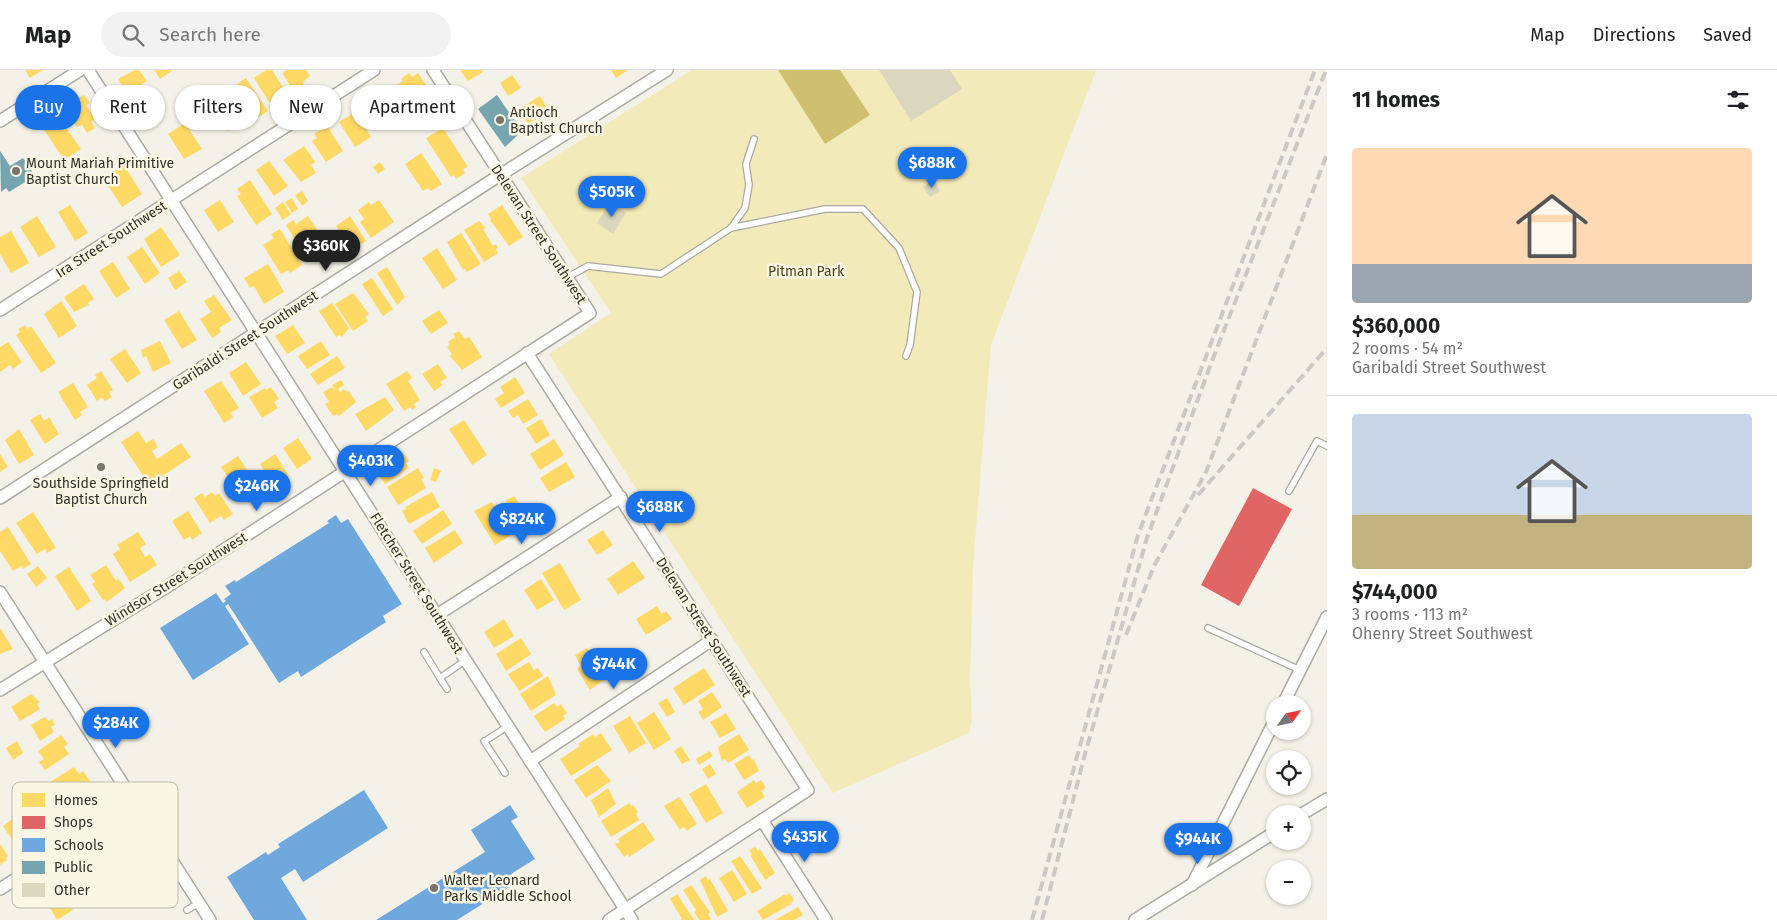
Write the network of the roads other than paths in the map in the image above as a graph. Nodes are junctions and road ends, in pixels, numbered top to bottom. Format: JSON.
{"nodes":[{"id":1,"x":80,"y":70,"type":"edge"},
{"id":2,"x":88,"y":70,"type":"edge"},
{"id":3,"x":374,"y":70,"type":"edge"},
{"id":4,"x":433,"y":70,"type":"edge"},
{"id":5,"x":667,"y":70,"type":"edge"},
{"id":6,"x":0,"y":121,"type":"edge"},
{"id":7,"x":754,"y":139,"type":"dead end"},
{"id":8,"x":500,"y":175,"type":"junction"},
{"id":9,"x":172,"y":200,"type":"junction"},
{"id":10,"x":731,"y":228,"type":"junction"},
{"id":11,"x":568,"y":277,"type":"junction"},
{"id":12,"x":0,"y":310,"type":"edge"},
{"id":13,"x":257,"y":332,"type":"junction"},
{"id":14,"x":527,"y":353,"type":"junction"},
{"id":15,"x":906,"y":356,"type":"dead end"},
{"id":16,"x":1327,"y":446,"type":"edge"},
{"id":17,"x":345,"y":471,"type":"junction"},
{"id":18,"x":1289,"y":491,"type":"dead end"},
{"id":19,"x":621,"y":497,"type":"junction"},
{"id":20,"x":0,"y":498,"type":"edge"},
{"id":21,"x":0,"y":592,"type":"edge"},
{"id":22,"x":437,"y":615,"type":"junction"},
{"id":23,"x":1327,"y":616,"type":"edge"},
{"id":24,"x":1208,"y":628,"type":"dead end"},
{"id":25,"x":712,"y":640,"type":"junction"},
{"id":26,"x":424,"y":652,"type":"dead end"},
{"id":27,"x":466,"y":660,"type":"junction"},
{"id":28,"x":44,"y":662,"type":"junction"},
{"id":29,"x":1300,"y":670,"type":"junction"},
{"id":30,"x":440,"y":678,"type":"junction"},
{"id":31,"x":447,"y":689,"type":"dead end"},
{"id":32,"x":0,"y":690,"type":"edge"},
{"id":33,"x":1288,"y":695,"type":"edge"},
{"id":34,"x":508,"y":726,"type":"junction"},
{"id":35,"x":1266,"y":738,"type":"edge"},
{"id":36,"x":530,"y":761,"type":"junction"},
{"id":37,"x":505,"y":773,"type":"dead end"},
{"id":38,"x":121,"y":782,"type":"edge"},
{"id":39,"x":1327,"y":799,"type":"edge"},
{"id":40,"x":1311,"y":809,"type":"edge"},
{"id":41,"x":762,"y":820,"type":"junction"},
{"id":42,"x":1266,"y":838,"type":"edge"},
{"id":43,"x":178,"y":871,"type":"edge"},
{"id":44,"x":12,"y":882,"type":"edge"},
{"id":45,"x":1192,"y":885,"type":"junction"},
{"id":46,"x":0,"y":890,"type":"edge"},
{"id":47,"x":199,"y":903,"type":"junction"},
{"id":48,"x":624,"y":909,"type":"junction"},
{"id":49,"x":187,"y":910,"type":"dead end"},
{"id":50,"x":210,"y":920,"type":"edge"},
{"id":51,"x":609,"y":920,"type":"edge"},
{"id":52,"x":632,"y":920,"type":"edge"},
{"id":53,"x":826,"y":920,"type":"edge"},
{"id":54,"x":1135,"y":920,"type":"edge"}],
"edges":[{"from":1,"to":6,"type":"street"},
{"from":2,"to":9,"type":"street","name":"Fletcher Street Southwest"},
{"from":3,"to":9,"type":"street","name":"Ira Street Southwest"},
{"from":4,"to":8,"type":"street","name":"Delevan Street Southwest"},
{"from":5,"to":8,"type":"street","name":"Garibaldi Street Southwest"},
{"from":7,"to":10,"type":"lane"},
{"from":8,"to":11,"type":"street","name":"Delevan Street Southwest"},
{"from":8,"to":13,"type":"street","name":"Garibaldi Street Southwest"},
{"from":9,"to":12,"type":"street","name":"Ira Street Southwest"},
{"from":9,"to":13,"type":"street","name":"Fletcher Street Southwest"},
{"from":10,"to":11,"type":"lane"},
{"from":10,"to":15,"type":"lane"},
{"from":11,"to":14,"type":"street","name":"Delevan Street Southwest"},
{"from":13,"to":17,"type":"street","name":"Fletcher Street Southwest"},
{"from":13,"to":20,"type":"street","name":"Garibaldi Street Southwest"},
{"from":14,"to":17,"type":"street","name":"Windsor Street Southwest"},
{"from":14,"to":19,"type":"street","name":"Delevan Street Southwest"},
{"from":16,"to":18,"type":"lane"},
{"from":17,"to":22,"type":"street","name":"Fletcher Street Southwest"},
{"from":17,"to":28,"type":"street","name":"Windsor Street Southwest"},
{"from":19,"to":22,"type":"street"},
{"from":19,"to":25,"type":"street","name":"Delevan Street Southwest"},
{"from":21,"to":28,"type":"street"},
{"from":22,"to":27,"type":"street","name":"Fletcher Street Southwest"},
{"from":23,"to":29,"type":"street"},
{"from":24,"to":29,"type":"lane"},
{"from":25,"to":36,"type":"street"},
{"from":25,"to":41,"type":"street","name":"Delevan Street Southwest"},
{"from":26,"to":30,"type":"lane"},
{"from":27,"to":30,"type":"lane"},
{"from":27,"to":34,"type":"street","name":"Fletcher Street Southwest"},
{"from":28,"to":32,"type":"street","name":"Windsor Street Southwest"},
{"from":28,"to":38,"type":"street"},
{"from":29,"to":33,"type":"street"},
{"from":30,"to":31,"type":"lane"},
{"from":34,"to":36,"type":"street","name":"Fletcher Street Southwest"},
{"from":34,"to":37,"type":"lane"},
{"from":35,"to":45,"type":"street"},
{"from":36,"to":48,"type":"street","name":"Fletcher Street Southwest"},
{"from":39,"to":40,"type":"street"},
{"from":41,"to":48,"type":"street"},
{"from":41,"to":53,"type":"street"},
{"from":42,"to":45,"type":"street"},
{"from":43,"to":47,"type":"street"},
{"from":44,"to":46,"type":"street"},
{"from":45,"to":54,"type":"street"},
{"from":47,"to":49,"type":"lane"},
{"from":47,"to":50,"type":"street"},
{"from":48,"to":51,"type":"street"},
{"from":48,"to":52,"type":"street","name":"Fletcher Street Southwest"}]}
